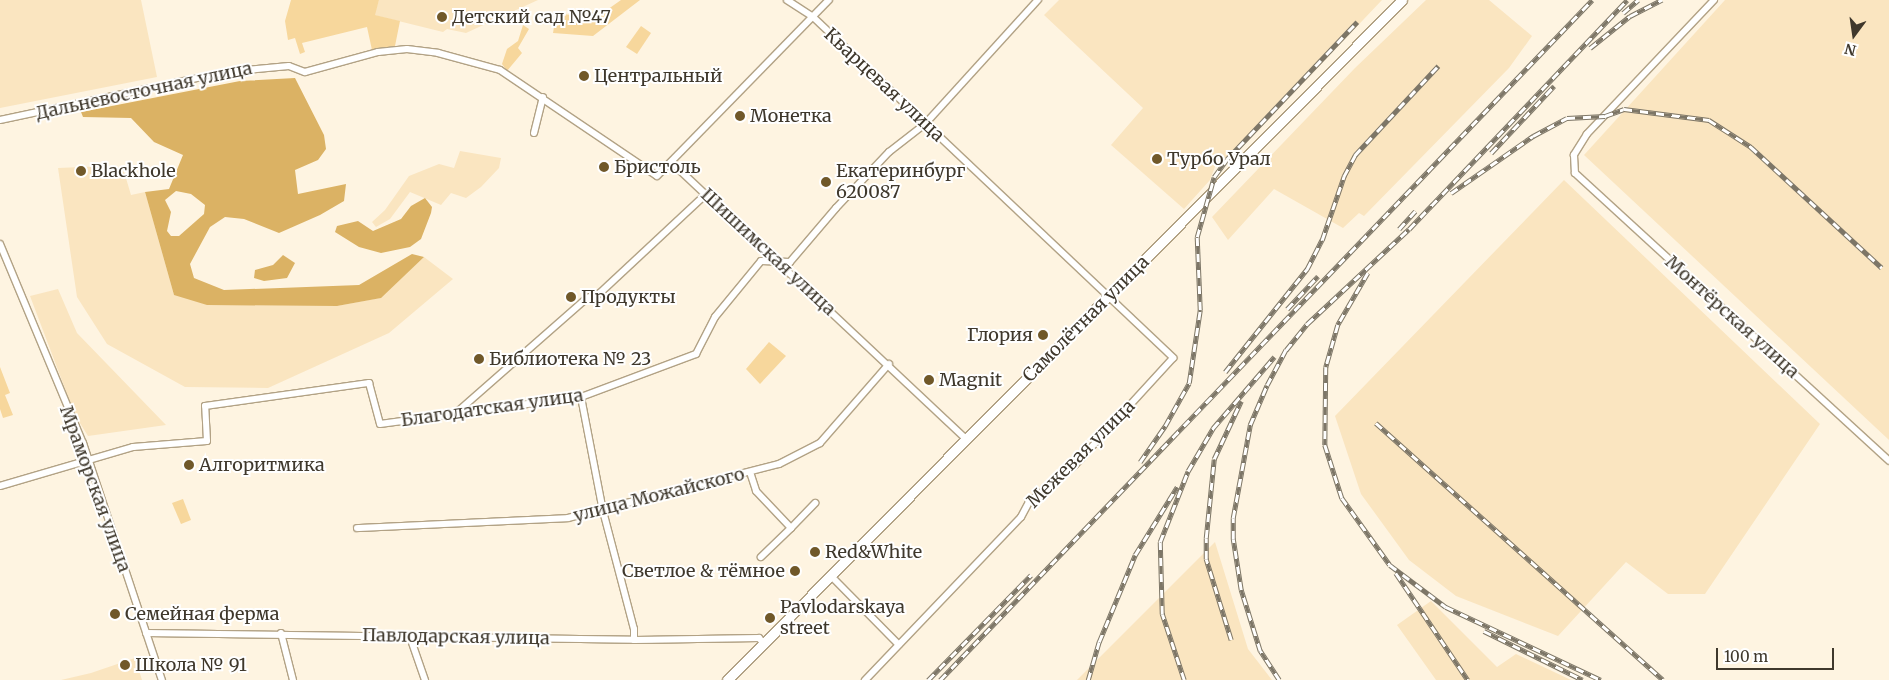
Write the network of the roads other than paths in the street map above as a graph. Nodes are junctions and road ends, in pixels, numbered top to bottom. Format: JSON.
{"nodes":[{"id":1,"x":787,"y":0,"type":"edge"},
{"id":2,"x":829,"y":0,"type":"edge"},
{"id":3,"x":1038,"y":0,"type":"edge"},
{"id":4,"x":1402,"y":0,"type":"edge"},
{"id":5,"x":1714,"y":0,"type":"edge"},
{"id":6,"x":813,"y":17,"type":"junction"},
{"id":7,"x":544,"y":97,"type":"junction"},
{"id":8,"x":0,"y":120,"type":"edge"},
{"id":9,"x":925,"y":124,"type":"junction"},
{"id":10,"x":534,"y":132,"type":"dead end"},
{"id":11,"x":671,"y":162,"type":"junction"},
{"id":12,"x":706,"y":194,"type":"junction"},
{"id":13,"x":0,"y":244,"type":"edge"},
{"id":14,"x":777,"y":261,"type":"junction"},
{"id":15,"x":1110,"y":296,"type":"junction"},
{"id":16,"x":888,"y":364,"type":"junction"},
{"id":17,"x":581,"y":397,"type":"junction"},
{"id":18,"x":456,"y":413,"type":"junction"},
{"id":19,"x":966,"y":438,"type":"junction"},
{"id":20,"x":88,"y":461,"type":"junction"},
{"id":21,"x":1889,"y":462,"type":"edge"},
{"id":22,"x":750,"y":472,"type":"junction"},
{"id":23,"x":0,"y":486,"type":"edge"},
{"id":24,"x":816,"y":502,"type":"dead end"},
{"id":25,"x":603,"y":512,"type":"junction"},
{"id":26,"x":357,"y":528,"type":"dead end"},
{"id":27,"x":792,"y":528,"type":"junction"},
{"id":28,"x":761,"y":557,"type":"dead end"},
{"id":29,"x":832,"y":577,"type":"junction"},
{"id":30,"x":146,"y":632,"type":"junction"},
{"id":31,"x":281,"y":633,"type":"junction"},
{"id":32,"x":410,"y":636,"type":"junction"},
{"id":33,"x":634,"y":640,"type":"junction"},
{"id":34,"x":764,"y":644,"type":"junction"},
{"id":35,"x":900,"y":645,"type":"junction"},
{"id":36,"x":162,"y":680,"type":"edge"},
{"id":37,"x":293,"y":680,"type":"edge"},
{"id":38,"x":425,"y":680,"type":"edge"},
{"id":39,"x":727,"y":680,"type":"edge"},
{"id":40,"x":865,"y":680,"type":"edge"}],
"edges":[{"from":1,"to":6,"type":"street","name":"Кварцевая улица"},
{"from":2,"to":6,"type":"street"},
{"from":3,"to":9,"type":"street","name":"Благодатская улица"},
{"from":4,"to":15,"type":"main road","name":"Самолётная улица"},
{"from":5,"to":21,"type":"street","name":"Монтёрская улица"},
{"from":6,"to":9,"type":"street","name":"Кварцевая улица"},
{"from":6,"to":11,"type":"street"},
{"from":7,"to":8,"type":"street","name":"Дальневосточная улица"},
{"from":7,"to":10,"type":"street"},
{"from":7,"to":11,"type":"street"},
{"from":9,"to":14,"type":"street","name":"Благодатская улица"},
{"from":9,"to":15,"type":"street","name":"Кварцевая улица"},
{"from":11,"to":12,"type":"street","name":"Шишимская улица"},
{"from":12,"to":14,"type":"street","name":"Шишимская улица"},
{"from":12,"to":18,"type":"street"},
{"from":13,"to":20,"type":"street","name":"Мраморская улица"},
{"from":14,"to":16,"type":"street","name":"Шишимская улица"},
{"from":14,"to":17,"type":"street","name":"Благодатская улица"},
{"from":15,"to":19,"type":"main road","name":"Самолётная улица"},
{"from":15,"to":35,"type":"street","name":"Межевая улица"},
{"from":16,"to":19,"type":"street","name":"Шишимская улица"},
{"from":16,"to":22,"type":"street","name":"улица Можайского"},
{"from":17,"to":18,"type":"street","name":"Благодатская улица"},
{"from":17,"to":25,"type":"street"},
{"from":18,"to":20,"type":"street","name":"Благодатская улица"},
{"from":19,"to":29,"type":"main road","name":"Самолётная улица"},
{"from":20,"to":23,"type":"street"},
{"from":20,"to":30,"type":"street","name":"Мраморская улица"},
{"from":22,"to":25,"type":"street","name":"улица Можайского"},
{"from":22,"to":27,"type":"street"},
{"from":24,"to":27,"type":"street"},
{"from":25,"to":26,"type":"street","name":"улица Можайского"},
{"from":25,"to":33,"type":"street"},
{"from":27,"to":28,"type":"street"},
{"from":29,"to":34,"type":"main road","name":"Самолётная улица"},
{"from":29,"to":35,"type":"street"},
{"from":30,"to":31,"type":"street","name":"Павлодарская улица"},
{"from":30,"to":36,"type":"street","name":"Мраморская улица"},
{"from":31,"to":32,"type":"street","name":"Павлодарская улица"},
{"from":31,"to":37,"type":"street"},
{"from":32,"to":33,"type":"street","name":"Павлодарская улица"},
{"from":32,"to":38,"type":"street"},
{"from":33,"to":34,"type":"street","name":"Павлодарская улица"},
{"from":34,"to":39,"type":"main road","name":"Самолётная улица"},
{"from":35,"to":40,"type":"street","name":"Межевая улица"}]}
